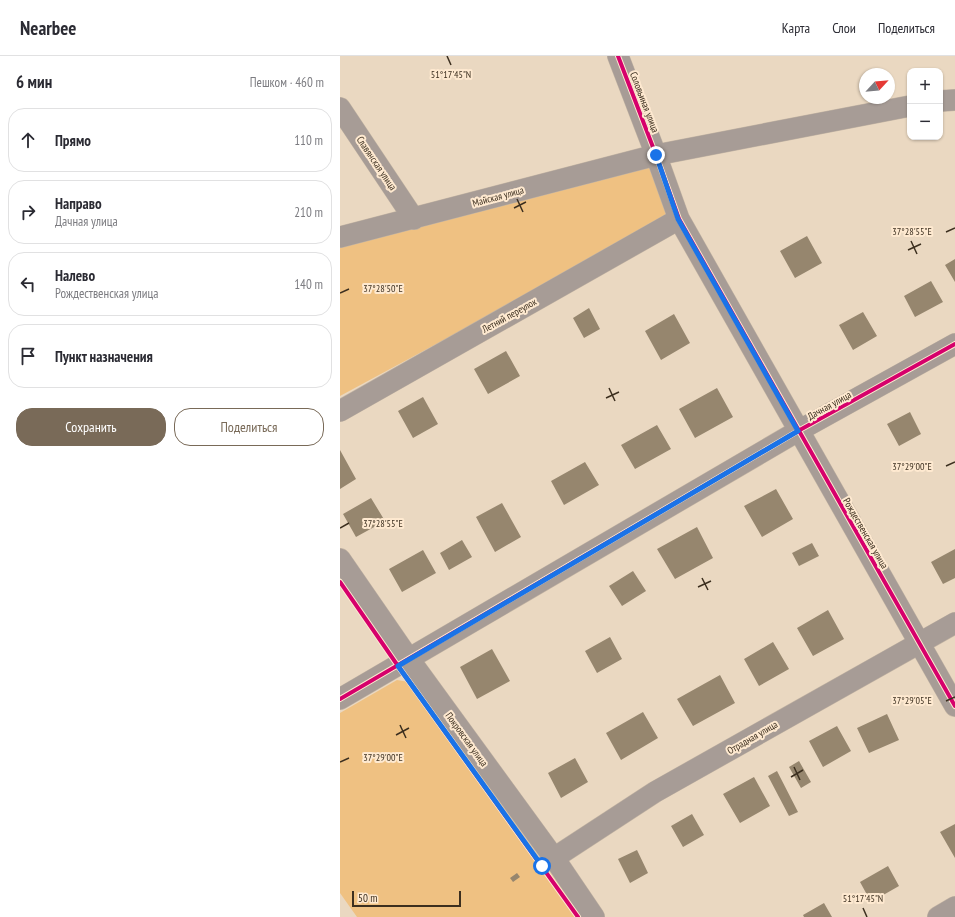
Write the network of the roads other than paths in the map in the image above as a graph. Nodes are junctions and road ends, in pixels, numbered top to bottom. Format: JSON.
{"nodes":[{"id":1,"x":618,"y":56,"type":"edge"},
{"id":2,"x":955,"y":100,"type":"edge"},
{"id":3,"x":943,"y":101,"type":"edge"},
{"id":4,"x":907,"y":107,"type":"edge"},
{"id":5,"x":340,"y":108,"type":"edge"},
{"id":6,"x":656,"y":155,"type":"junction"},
{"id":7,"x":414,"y":219,"type":"junction"},
{"id":8,"x":678,"y":219,"type":"junction"},
{"id":9,"x":340,"y":237,"type":"edge"},
{"id":10,"x":955,"y":344,"type":"edge"},
{"id":11,"x":340,"y":410,"type":"edge"},
{"id":12,"x":798,"y":431,"type":"junction"},
{"id":13,"x":340,"y":559,"type":"edge"},
{"id":14,"x":955,"y":623,"type":"edge"},
{"id":15,"x":919,"y":643,"type":"junction"},
{"id":16,"x":409,"y":659,"type":"junction"},
{"id":17,"x":340,"y":700,"type":"edge"},
{"id":18,"x":955,"y":706,"type":"edge"},
{"id":19,"x":554,"y":858,"type":"junction"},
{"id":20,"x":955,"y":907,"type":"edge"},
{"id":21,"x":594,"y":917,"type":"edge"},
{"id":22,"x":938,"y":917,"type":"edge"}],
"edges":[{"from":1,"to":6,"type":"street","name":"Соловьиная улица"},
{"from":2,"to":3,"type":"street"},
{"from":4,"to":6,"type":"street","name":"Майская улица"},
{"from":5,"to":7,"type":"street","name":"Славянская улица"},
{"from":6,"to":7,"type":"street","name":"Майская улица"},
{"from":6,"to":8,"type":"street","name":"Рождественская улица"},
{"from":7,"to":9,"type":"street","name":"Майская улица"},
{"from":8,"to":11,"type":"street","name":"Летний переулок"},
{"from":8,"to":12,"type":"street","name":"Рождественская улица"},
{"from":10,"to":12,"type":"street","name":"Дачная улица"},
{"from":12,"to":15,"type":"street","name":"Рождественская улица"},
{"from":12,"to":16,"type":"street","name":"Дачная улица"},
{"from":13,"to":16,"type":"street","name":"Покровская улица"},
{"from":14,"to":15,"type":"street","name":"Отрадная улица"},
{"from":15,"to":18,"type":"street","name":"Рождественская улица"},
{"from":15,"to":19,"type":"street","name":"Отрадная улица"},
{"from":16,"to":17,"type":"street","name":"Дачная улица"},
{"from":16,"to":19,"type":"street","name":"Покровская улица"},
{"from":19,"to":21,"type":"street","name":"Покровская улица"},
{"from":20,"to":22,"type":"street"}]}
